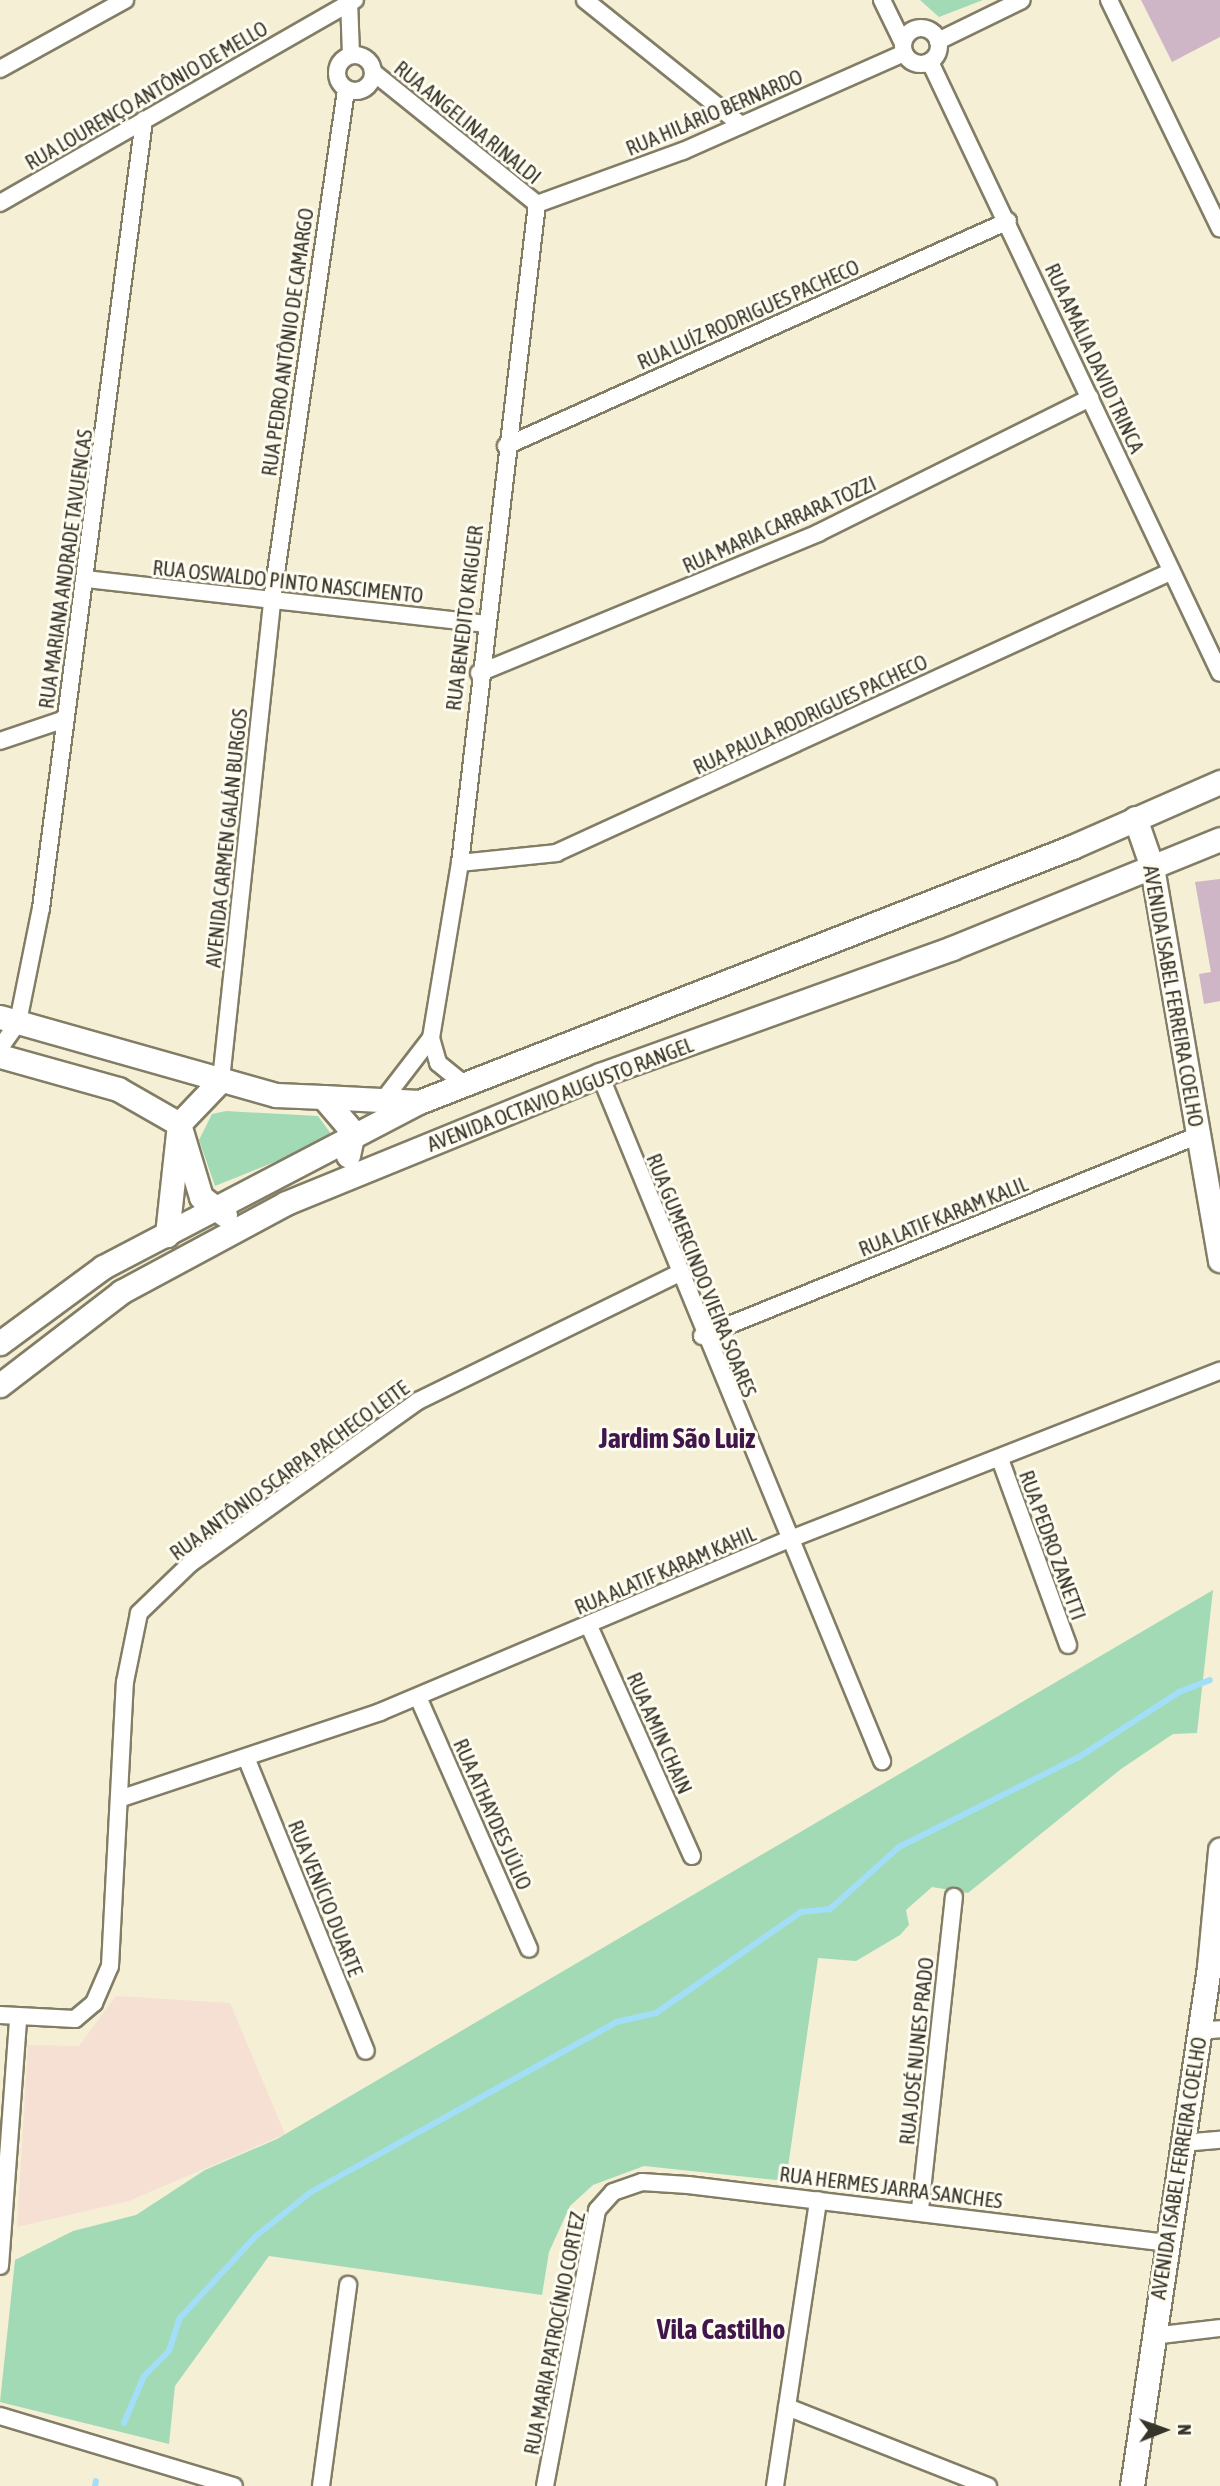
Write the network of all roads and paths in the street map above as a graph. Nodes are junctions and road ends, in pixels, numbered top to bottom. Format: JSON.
{"nodes":[{"id":1,"x":125,"y":0,"type":"edge"},
{"id":2,"x":584,"y":0,"type":"edge"},
{"id":3,"x":882,"y":0,"type":"edge"},
{"id":4,"x":1022,"y":0,"type":"edge"},
{"id":5,"x":1109,"y":0,"type":"edge"},
{"id":6,"x":351,"y":1,"type":"edge"},
{"id":7,"x":938,"y":41,"type":"junction"},
{"id":8,"x":903,"y":48,"type":"junction"},
{"id":9,"x":351,"y":55,"type":"junction"},
{"id":10,"x":930,"y":62,"type":"junction"},
{"id":11,"x":0,"y":69,"type":"edge"},
{"id":12,"x":373,"y":72,"type":"junction"},
{"id":13,"x":346,"y":90,"type":"junction"},
{"id":14,"x":144,"y":120,"type":"junction"},
{"id":15,"x":741,"y":125,"type":"junction"},
{"id":16,"x":0,"y":203,"type":"edge"},
{"id":17,"x":537,"y":204,"type":"junction"},
{"id":18,"x":1008,"y":221,"type":"junction"},
{"id":19,"x":1220,"y":229,"type":"edge"},
{"id":20,"x":1090,"y":398,"type":"junction"},
{"id":21,"x":506,"y":446,"type":"junction"},
{"id":22,"x":1170,"y":572,"type":"junction"},
{"id":23,"x":86,"y":579,"type":"junction"},
{"id":24,"x":272,"y":600,"type":"junction"},
{"id":25,"x":485,"y":624,"type":"junction"},
{"id":26,"x":479,"y":673,"type":"junction"},
{"id":27,"x":1220,"y":673,"type":"edge"},
{"id":28,"x":65,"y":719,"type":"junction"},
{"id":29,"x":0,"y":741,"type":"edge"},
{"id":30,"x":1220,"y":782,"type":"edge"},
{"id":31,"x":1135,"y":818,"type":"junction"},
{"id":32,"x":1220,"y":839,"type":"edge"},
{"id":33,"x":460,"y":863,"type":"junction"},
{"id":34,"x":1152,"y":866,"type":"junction"},
{"id":35,"x":9,"y":1020,"type":"edge"},
{"id":36,"x":431,"y":1038,"type":"junction"},
{"id":37,"x":0,"y":1048,"type":"edge"},
{"id":38,"x":0,"y":1056,"type":"edge"},
{"id":39,"x":600,"y":1075,"type":"junction"},
{"id":40,"x":221,"y":1080,"type":"junction"},
{"id":41,"x":465,"y":1086,"type":"junction"},
{"id":42,"x":323,"y":1097,"type":"junction"},
{"id":43,"x":384,"y":1099,"type":"junction"},
{"id":44,"x":419,"y":1102,"type":"junction"},
{"id":45,"x":180,"y":1125,"type":"junction"},
{"id":46,"x":1199,"y":1135,"type":"junction"},
{"id":47,"x":352,"y":1142,"type":"junction"},
{"id":48,"x":286,"y":1203,"type":"junction"},
{"id":49,"x":213,"y":1212,"type":"junction"},
{"id":50,"x":167,"y":1235,"type":"junction"},
{"id":51,"x":1220,"y":1260,"type":"edge"},
{"id":52,"x":679,"y":1273,"type":"junction"},
{"id":53,"x":702,"y":1336,"type":"junction"},
{"id":54,"x":0,"y":1343,"type":"edge"},
{"id":55,"x":1220,"y":1371,"type":"edge"},
{"id":56,"x":0,"y":1385,"type":"edge"},
{"id":57,"x":1000,"y":1459,"type":"junction"},
{"id":58,"x":788,"y":1540,"type":"junction"},
{"id":59,"x":589,"y":1626,"type":"junction"},
{"id":60,"x":1068,"y":1645,"type":"dead end"},
{"id":61,"x":418,"y":1697,"type":"junction"},
{"id":62,"x":247,"y":1760,"type":"junction"},
{"id":63,"x":882,"y":1760,"type":"dead end"},
{"id":64,"x":122,"y":1798,"type":"junction"},
{"id":65,"x":1220,"y":1850,"type":"edge"},
{"id":66,"x":692,"y":1856,"type":"dead end"},
{"id":67,"x":954,"y":1897,"type":"dead end"},
{"id":68,"x":529,"y":1949,"type":"dead end"},
{"id":69,"x":0,"y":2015,"type":"edge"},
{"id":70,"x":18,"y":2020,"type":"junction"},
{"id":71,"x":1210,"y":2030,"type":"edge"},
{"id":72,"x":366,"y":2051,"type":"dead end"},
{"id":73,"x":1220,"y":2140,"type":"edge"},
{"id":74,"x":1182,"y":2143,"type":"junction"},
{"id":75,"x":613,"y":2192,"type":"joint"},
{"id":76,"x":818,"y":2200,"type":"junction"},
{"id":77,"x":920,"y":2209,"type":"junction"},
{"id":78,"x":1166,"y":2243,"type":"junction"},
{"id":79,"x":0,"y":2266,"type":"edge"},
{"id":80,"x":348,"y":2285,"type":"dead end"},
{"id":81,"x":1220,"y":2328,"type":"edge"},
{"id":82,"x":1152,"y":2336,"type":"junction"},
{"id":83,"x":787,"y":2407,"type":"junction"},
{"id":84,"x":0,"y":2416,"type":"edge"},
{"id":85,"x":234,"y":2486,"type":"edge"},
{"id":86,"x":321,"y":2486,"type":"edge"},
{"id":87,"x":545,"y":2486,"type":"edge"},
{"id":88,"x":775,"y":2486,"type":"edge"},
{"id":89,"x":988,"y":2486,"type":"edge"},
{"id":90,"x":1132,"y":2486,"type":"edge"}],
"edges":[{"from":1,"to":11,"type":"street"},
{"from":2,"to":15,"type":"street"},
{"from":3,"to":8,"type":"street"},
{"from":4,"to":7,"type":"street"},
{"from":5,"to":19,"type":"street"},
{"from":6,"to":9,"type":"street"},
{"from":6,"to":14,"type":"street","name":"RUA LOURENÇO ANTÔNIO DE MELLO"},
{"from":7,"to":8,"type":"street","name":"RUA HILÁRIO BERNARDO"},
{"from":7,"to":10,"type":"street"},
{"from":8,"to":10,"type":"street"},
{"from":8,"to":15,"type":"street","name":"RUA HILÁRIO BERNARDO"},
{"from":9,"to":12,"type":"street"},
{"from":9,"to":13,"type":"street"},
{"from":10,"to":18,"type":"street","name":"RUA AMÁLIA DAVID TRINCA"},
{"from":12,"to":13,"type":"street"},
{"from":12,"to":17,"type":"street","name":"RUA ANGELINA RINALDI"},
{"from":13,"to":24,"type":"street","name":"RUA PEDRO ANTÔNIO DE CAMARGO"},
{"from":14,"to":16,"type":"street","name":"RUA LOURENÇO ANTÔNIO DE MELLO"},
{"from":14,"to":23,"type":"street","name":"RUA MARIANA ANDRADE TAVUENCAS"},
{"from":15,"to":17,"type":"street","name":"RUA HILÁRIO BERNARDO"},
{"from":17,"to":21,"type":"street","name":"RUA BENEDITO KRIGUER"},
{"from":18,"to":20,"type":"street","name":"RUA AMÁLIA DAVID TRINCA"},
{"from":18,"to":21,"type":"street","name":"RUA LUÍZ RODRIGUES PACHECO"},
{"from":20,"to":22,"type":"street","name":"RUA AMÁLIA DAVID TRINCA"},
{"from":20,"to":26,"type":"street","name":"RUA MARIA CARRARA TOZZI"},
{"from":21,"to":25,"type":"street","name":"RUA BENEDITO KRIGUER"},
{"from":22,"to":27,"type":"street","name":"RUA AMÁLIA DAVID TRINCA"},
{"from":22,"to":33,"type":"street","name":"RUA PAULA RODRIGUES PACHECO"},
{"from":23,"to":24,"type":"street","name":"RUA OSWALDO PINTO NASCIMENTO"},
{"from":23,"to":28,"type":"street","name":"RUA MARIANA ANDRADE TAVUENCAS"},
{"from":24,"to":25,"type":"street","name":"RUA OSWALDO PINTO NASCIMENTO"},
{"from":24,"to":40,"type":"street","name":"AVENIDA CARMEN GALÁN BURGOS"},
{"from":25,"to":26,"type":"street","name":"RUA BENEDITO KRIGUER"},
{"from":26,"to":33,"type":"street","name":"RUA BENEDITO KRIGUER"},
{"from":28,"to":29,"type":"street"},
{"from":28,"to":35,"type":"street","name":"RUA MARIANA ANDRADE TAVUENCAS"},
{"from":30,"to":31,"type":"main road","name":"AVENIDA OCTAVIO AUGUSTO RANGEL"},
{"from":31,"to":34,"type":"main road","name":"AVENIDA ISABEL FERREIRA COELHO"},
{"from":31,"to":41,"type":"main road","name":"AVENIDA OCTAVIO AUGUSTO RANGEL"},
{"from":32,"to":34,"type":"main road","name":"AVENIDA OCTAVIO AUGUSTO RANGEL"},
{"from":33,"to":36,"type":"street","name":"RUA BENEDITO KRIGUER"},
{"from":34,"to":39,"type":"main road","name":"AVENIDA OCTAVIO AUGUSTO RANGEL"},
{"from":34,"to":46,"type":"main road","name":"AVENIDA ISABEL FERREIRA COELHO"},
{"from":35,"to":37,"type":"street"},
{"from":35,"to":40,"type":"main road"},
{"from":36,"to":41,"type":"street"},
{"from":36,"to":43,"type":"street","name":"RUA BENEDITO KRIGUER"},
{"from":38,"to":45,"type":"main road"},
{"from":39,"to":48,"type":"main road","name":"AVENIDA OCTAVIO AUGUSTO RANGEL"},
{"from":39,"to":52,"type":"street","name":"RUA GUMERCINDO VIEIRA SOARES"},
{"from":40,"to":42,"type":"main road"},
{"from":40,"to":45,"type":"main road"},
{"from":41,"to":44,"type":"main road","name":"AVENIDA OCTAVIO AUGUSTO RANGEL"},
{"from":42,"to":43,"type":"main road"},
{"from":42,"to":47,"type":"main road"},
{"from":43,"to":44,"type":"main road"},
{"from":44,"to":47,"type":"main road","name":"AVENIDA OCTAVIO AUGUSTO RANGEL"},
{"from":45,"to":49,"type":"main road"},
{"from":45,"to":50,"type":"main road"},
{"from":46,"to":51,"type":"main road","name":"AVENIDA ISABEL FERREIRA COELHO"},
{"from":46,"to":53,"type":"street","name":"RUA LATIF KARAM KALIL"},
{"from":47,"to":48,"type":"main road"},
{"from":47,"to":49,"type":"main road","name":"AVENIDA OCTAVIO AUGUSTO RANGEL"},
{"from":48,"to":49,"type":"main road"},
{"from":48,"to":56,"type":"main road","name":"AVENIDA OCTAVIO AUGUSTO RANGEL"},
{"from":49,"to":50,"type":"main road","name":"AVENIDA OCTAVIO AUGUSTO RANGEL"},
{"from":50,"to":54,"type":"main road","name":"AVENIDA OCTAVIO AUGUSTO RANGEL"},
{"from":52,"to":53,"type":"street","name":"RUA GUMERCINDO VIEIRA SOARES"},
{"from":52,"to":64,"type":"street","name":"RUA ANTÔNIO SCARPA PACHECO LEITE"},
{"from":53,"to":58,"type":"street","name":"RUA GUMERCINDO VIEIRA SOARES"},
{"from":55,"to":57,"type":"street","name":"RUA ALATIF KARAM KAHIL"},
{"from":57,"to":58,"type":"street","name":"RUA ALATIF KARAM KAHIL"},
{"from":57,"to":60,"type":"street","name":"RUA PEDRO ZANETTI"},
{"from":58,"to":59,"type":"street","name":"RUA ALATIF KARAM KAHIL"},
{"from":58,"to":63,"type":"street","name":"RUA GUMERCINDO VIEIRA SOARES"},
{"from":59,"to":61,"type":"street","name":"RUA ALATIF KARAM KAHIL"},
{"from":59,"to":66,"type":"street","name":"RUA AMIN CHAIN"},
{"from":61,"to":62,"type":"street","name":"RUA ALATIF KARAM KAHIL"},
{"from":61,"to":68,"type":"street","name":"RUA ATHAYDES JÚLIO"},
{"from":62,"to":64,"type":"street","name":"RUA ALATIF KARAM KAHIL"},
{"from":62,"to":72,"type":"street","name":"RUA VENÍCIO DUARTE"},
{"from":64,"to":70,"type":"street","name":"RUA ANTÔNIO SCARPA PACHECO LEITE"},
{"from":65,"to":71,"type":"main road","name":"AVENIDA ISABEL FERREIRA COELHO"},
{"from":67,"to":77,"type":"street","name":"RUA JOSÉ NUNES PRADO"},
{"from":69,"to":70,"type":"street","name":"RUA ANTÔNIO SCARPA PACHECO LEITE"},
{"from":70,"to":79,"type":"street"},
{"from":71,"to":74,"type":"main road","name":"AVENIDA ISABEL FERREIRA COELHO"},
{"from":73,"to":74,"type":"street"},
{"from":74,"to":78,"type":"main road","name":"AVENIDA ISABEL FERREIRA COELHO"},
{"from":75,"to":76,"type":"street","name":"RUA HERMES JARRA SANCHES"},
{"from":75,"to":87,"type":"street","name":"RUA MARIA PATROCÍNIO CORTEZ"},
{"from":76,"to":77,"type":"street","name":"RUA HERMES JARRA SANCHES"},
{"from":76,"to":83,"type":"street"},
{"from":77,"to":78,"type":"street","name":"RUA HERMES JARRA SANCHES"},
{"from":78,"to":82,"type":"main road","name":"AVENIDA ISABEL FERREIRA COELHO"},
{"from":80,"to":86,"type":"street"},
{"from":81,"to":82,"type":"street"},
{"from":82,"to":90,"type":"main road","name":"AVENIDA ISABEL FERREIRA COELHO"},
{"from":83,"to":88,"type":"street"},
{"from":83,"to":89,"type":"street"},
{"from":84,"to":85,"type":"street"}]}
